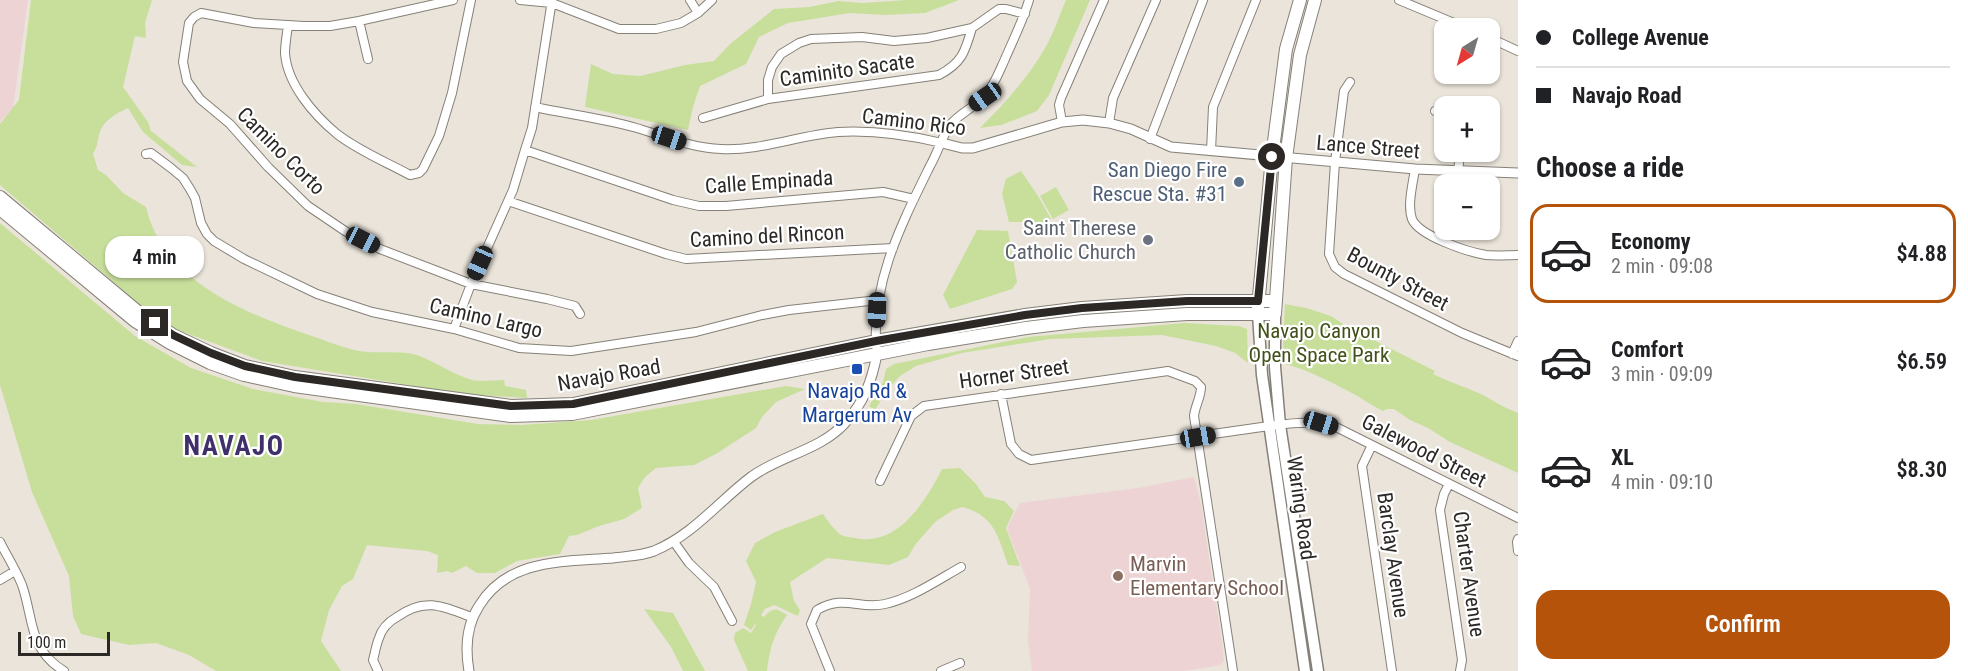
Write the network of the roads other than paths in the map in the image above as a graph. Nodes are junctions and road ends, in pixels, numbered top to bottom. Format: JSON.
{"nodes":[{"id":1,"x":453,"y":0,"type":"edge"},
{"id":2,"x":471,"y":0,"type":"edge"},
{"id":3,"x":520,"y":0,"type":"edge"},
{"id":4,"x":690,"y":0,"type":"edge"},
{"id":5,"x":712,"y":0,"type":"edge"},
{"id":6,"x":1029,"y":0,"type":"edge"},
{"id":7,"x":1104,"y":0,"type":"edge"},
{"id":8,"x":1156,"y":0,"type":"edge"},
{"id":9,"x":1203,"y":0,"type":"edge"},
{"id":10,"x":1256,"y":0,"type":"edge"},
{"id":11,"x":1300,"y":0,"type":"edge"},
{"id":12,"x":1315,"y":0,"type":"edge"},
{"id":13,"x":552,"y":1,"type":"edge"},
{"id":14,"x":1402,"y":1,"type":"edge"},
{"id":15,"x":698,"y":13,"type":"junction"},
{"id":16,"x":1025,"y":14,"type":"junction"},
{"id":17,"x":1442,"y":18,"type":"edge"},
{"id":18,"x":360,"y":21,"type":"junction"},
{"id":19,"x":288,"y":25,"type":"junction"},
{"id":20,"x":972,"y":28,"type":"junction"},
{"id":21,"x":1500,"y":43,"type":"edge"},
{"id":22,"x":1518,"y":51,"type":"edge"},
{"id":23,"x":368,"y":59,"type":"dead end"},
{"id":24,"x":1350,"y":82,"type":"dead end"},
{"id":25,"x":768,"y":99,"type":"junction"},
{"id":26,"x":535,"y":107,"type":"junction"},
{"id":27,"x":703,"y":118,"type":"dead end"},
{"id":28,"x":1062,"y":122,"type":"junction"},
{"id":29,"x":1109,"y":123,"type":"junction"},
{"id":30,"x":1150,"y":139,"type":"junction"},
{"id":31,"x":942,"y":143,"type":"junction"},
{"id":32,"x":525,"y":150,"type":"junction"},
{"id":33,"x":1211,"y":151,"type":"junction"},
{"id":34,"x":146,"y":154,"type":"dead end"},
{"id":35,"x":1272,"y":157,"type":"junction"},
{"id":36,"x":1286,"y":158,"type":"junction"},
{"id":37,"x":1335,"y":162,"type":"junction"},
{"id":38,"x":1460,"y":162,"type":"edge"},
{"id":39,"x":1415,"y":169,"type":"junction"},
{"id":40,"x":1458,"y":172,"type":"junction"},
{"id":41,"x":1518,"y":173,"type":"edge"},
{"id":42,"x":0,"y":197,"type":"edge"},
{"id":43,"x":914,"y":199,"type":"junction"},
{"id":44,"x":508,"y":201,"type":"junction"},
{"id":45,"x":0,"y":208,"type":"edge"},
{"id":46,"x":893,"y":248,"type":"junction"},
{"id":47,"x":1518,"y":255,"type":"edge"},
{"id":48,"x":471,"y":284,"type":"junction"},
{"id":49,"x":879,"y":300,"type":"junction"},
{"id":50,"x":1258,"y":301,"type":"junction"},
{"id":51,"x":1275,"y":301,"type":"junction"},
{"id":52,"x":580,"y":314,"type":"dead end"},
{"id":53,"x":1258,"y":314,"type":"junction"},
{"id":54,"x":1275,"y":314,"type":"junction"},
{"id":55,"x":454,"y":329,"type":"junction"},
{"id":56,"x":962,"y":332,"type":"junction"},
{"id":57,"x":1518,"y":341,"type":"edge"},
{"id":58,"x":877,"y":347,"type":"junction"},
{"id":59,"x":1515,"y":355,"type":"edge"},
{"id":60,"x":1001,"y":394,"type":"junction"},
{"id":61,"x":1275,"y":425,"type":"junction"},
{"id":62,"x":1198,"y":437,"type":"junction"},
{"id":63,"x":1371,"y":445,"type":"junction"},
{"id":64,"x":880,"y":481,"type":"dead end"},
{"id":65,"x":1449,"y":484,"type":"junction"},
{"id":66,"x":1518,"y":519,"type":"edge"},
{"id":67,"x":1518,"y":539,"type":"edge"},
{"id":68,"x":0,"y":542,"type":"edge"},
{"id":69,"x":674,"y":542,"type":"junction"},
{"id":70,"x":1518,"y":552,"type":"edge"},
{"id":71,"x":962,"y":567,"type":"dead end"},
{"id":72,"x":15,"y":571,"type":"junction"},
{"id":73,"x":0,"y":580,"type":"edge"},
{"id":74,"x":471,"y":617,"type":"junction"},
{"id":75,"x":732,"y":621,"type":"dead end"},
{"id":76,"x":960,"y":663,"type":"dead end"},
{"id":77,"x":64,"y":671,"type":"edge"},
{"id":78,"x":378,"y":671,"type":"edge"},
{"id":79,"x":469,"y":671,"type":"edge"},
{"id":80,"x":831,"y":671,"type":"edge"},
{"id":81,"x":941,"y":671,"type":"edge"},
{"id":82,"x":1233,"y":671,"type":"edge"},
{"id":83,"x":1305,"y":671,"type":"edge"},
{"id":84,"x":1318,"y":671,"type":"edge"},
{"id":85,"x":1392,"y":671,"type":"edge"},
{"id":86,"x":1460,"y":671,"type":"edge"}],
"edges":[{"from":1,"to":18,"type":"street"},
{"from":2,"to":19,"type":"street"},
{"from":3,"to":13,"type":"street"},
{"from":4,"to":15,"type":"street"},
{"from":5,"to":15,"type":"street"},
{"from":6,"to":16,"type":"street"},
{"from":7,"to":28,"type":"street"},
{"from":8,"to":29,"type":"street"},
{"from":9,"to":30,"type":"street"},
{"from":10,"to":33,"type":"street"},
{"from":11,"to":35,"type":"main road"},
{"from":12,"to":36,"type":"main road"},
{"from":13,"to":15,"type":"street"},
{"from":13,"to":26,"type":"street"},
{"from":14,"to":17,"type":"street"},
{"from":16,"to":20,"type":"street"},
{"from":16,"to":31,"type":"street"},
{"from":18,"to":19,"type":"street"},
{"from":18,"to":23,"type":"street"},
{"from":19,"to":48,"type":"street","name":"Camino Corto"},
{"from":20,"to":25,"type":"street","name":"Caminito Sacate"},
{"from":20,"to":25,"type":"street"},
{"from":21,"to":22,"type":"street"},
{"from":24,"to":37,"type":"street","name":"Bounty Street"},
{"from":25,"to":27,"type":"street","name":"Caminito Sacate"},
{"from":26,"to":31,"type":"street","name":"Camino Rico"},
{"from":26,"to":32,"type":"street"},
{"from":28,"to":29,"type":"street","name":"Camino Rico"},
{"from":28,"to":31,"type":"street","name":"Camino Rico"},
{"from":29,"to":30,"type":"street","name":"Camino Rico"},
{"from":30,"to":33,"type":"street","name":"Camino Rico"},
{"from":31,"to":43,"type":"street"},
{"from":32,"to":43,"type":"street","name":"Calle Empinada"},
{"from":32,"to":44,"type":"street"},
{"from":33,"to":35,"type":"street","name":"Camino Rico"},
{"from":34,"to":55,"type":"street","name":"Camino Largo"},
{"from":35,"to":36,"type":"street","name":"Camino Rico"},
{"from":35,"to":50,"type":"main road"},
{"from":36,"to":37,"type":"street","name":"Lance Street"},
{"from":36,"to":51,"type":"main road"},
{"from":37,"to":39,"type":"street","name":"Lance Street"},
{"from":37,"to":59,"type":"street","name":"Bounty Street"},
{"from":38,"to":40,"type":"street"},
{"from":39,"to":40,"type":"street","name":"Lance Street"},
{"from":39,"to":47,"type":"street"},
{"from":40,"to":41,"type":"street","name":"Lance Street"},
{"from":42,"to":58,"type":"main road","name":"Navajo Road"},
{"from":43,"to":46,"type":"street"},
{"from":44,"to":46,"type":"street","name":"Camino del Rincon"},
{"from":44,"to":48,"type":"street"},
{"from":45,"to":58,"type":"main road","name":"Navajo Road"},
{"from":46,"to":49,"type":"street"},
{"from":48,"to":52,"type":"street","name":"Camino Corto"},
{"from":48,"to":55,"type":"street"},
{"from":49,"to":55,"type":"street","name":"Camino Largo"},
{"from":49,"to":58,"type":"street"},
{"from":50,"to":51,"type":"main road","name":"Navajo Road"},
{"from":50,"to":53,"type":"main road"},
{"from":50,"to":56,"type":"main road","name":"Navajo Road"},
{"from":51,"to":54,"type":"main road"},
{"from":53,"to":54,"type":"main road","name":"Navajo Road"},
{"from":53,"to":56,"type":"main road","name":"Navajo Road"},
{"from":53,"to":61,"type":"main road","name":"Waring Road"},
{"from":54,"to":61,"type":"main road","name":"Waring Road"},
{"from":56,"to":58,"type":"main road","name":"Navajo Road"},
{"from":57,"to":59,"type":"street"},
{"from":58,"to":69,"type":"street"},
{"from":60,"to":62,"type":"street","name":"Galewood Street"},
{"from":60,"to":62,"type":"street","name":"Horner Street"},
{"from":60,"to":64,"type":"street","name":"Horner Street"},
{"from":61,"to":62,"type":"street","name":"Galewood Street"},
{"from":61,"to":63,"type":"street","name":"Galewood Street"},
{"from":61,"to":83,"type":"main road","name":"Waring Road"},
{"from":61,"to":84,"type":"main road","name":"Waring Road"},
{"from":62,"to":82,"type":"street"},
{"from":63,"to":65,"type":"street","name":"Galewood Street"},
{"from":63,"to":85,"type":"street","name":"Barclay Avenue"},
{"from":65,"to":66,"type":"street","name":"Galewood Street"},
{"from":65,"to":86,"type":"street","name":"Charter Avenue"},
{"from":67,"to":70,"type":"street"},
{"from":68,"to":72,"type":"street"},
{"from":69,"to":74,"type":"street"},
{"from":69,"to":75,"type":"street"},
{"from":71,"to":80,"type":"street"},
{"from":72,"to":73,"type":"street"},
{"from":72,"to":77,"type":"street"},
{"from":74,"to":78,"type":"street"},
{"from":74,"to":79,"type":"street"},
{"from":76,"to":81,"type":"street"}]}
